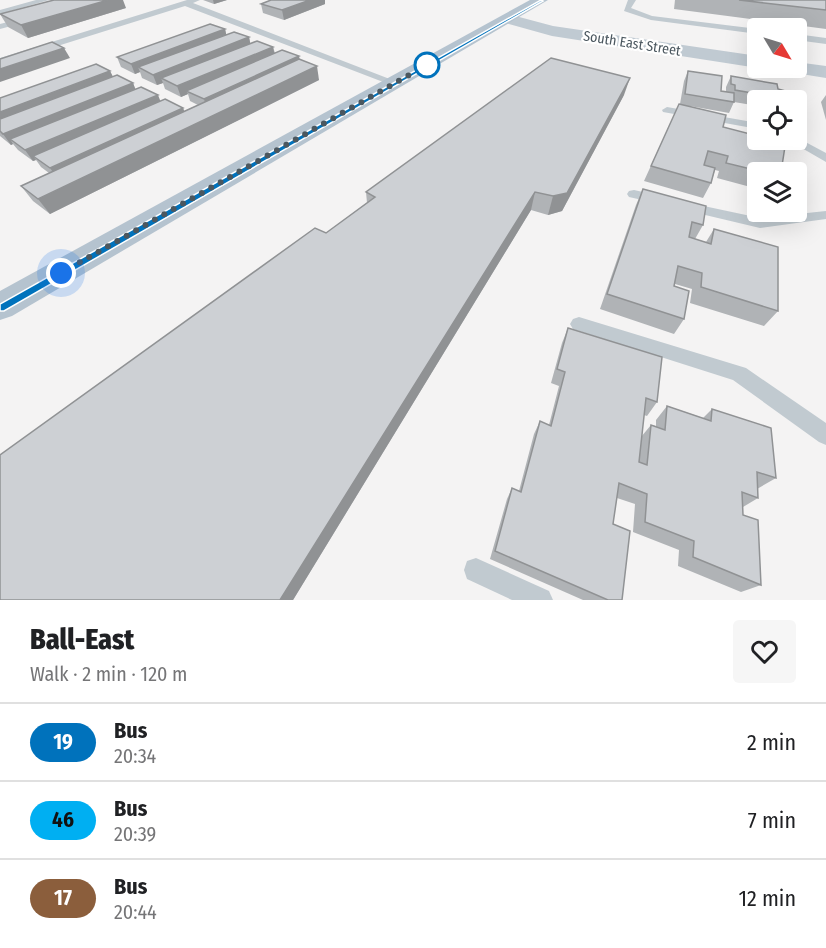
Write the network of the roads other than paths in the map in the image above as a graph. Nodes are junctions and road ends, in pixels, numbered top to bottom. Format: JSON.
{"nodes":[{"id":1,"x":45,"y":0,"type":"edge"},
{"id":2,"x":196,"y":0,"type":"edge"},
{"id":3,"x":541,"y":0,"type":"edge"},
{"id":4,"x":632,"y":0,"type":"edge"},
{"id":5,"x":185,"y":3,"type":"junction"},
{"id":6,"x":0,"y":12,"type":"edge"},
{"id":7,"x":32,"y":18,"type":"edge"},
{"id":8,"x":508,"y":19,"type":"junction"},
{"id":9,"x":0,"y":27,"type":"edge"},
{"id":10,"x":747,"y":31,"type":"edge"},
{"id":11,"x":807,"y":38,"type":"edge"},
{"id":12,"x":826,"y":41,"type":"edge"},
{"id":13,"x":3,"y":58,"type":"edge"},
{"id":14,"x":747,"y":60,"type":"edge"},
{"id":15,"x":807,"y":69,"type":"edge"},
{"id":16,"x":826,"y":72,"type":"edge"},
{"id":17,"x":395,"y":83,"type":"junction"},
{"id":18,"x":667,"y":110,"type":"dead end"},
{"id":19,"x":747,"y":124,"type":"edge"},
{"id":20,"x":807,"y":147,"type":"edge"},
{"id":21,"x":826,"y":158,"type":"edge"},
{"id":22,"x":634,"y":194,"type":"dead end"},
{"id":23,"x":826,"y":215,"type":"edge"},
{"id":24,"x":0,"y":308,"type":"edge"},
{"id":25,"x":579,"y":324,"type":"dead end"},
{"id":26,"x":826,"y":435,"type":"edge"},
{"id":27,"x":476,"y":570,"type":"dead end"},
{"id":28,"x":540,"y":600,"type":"edge"}],
"edges":[{"from":1,"to":6,"type":"lane"},
{"from":2,"to":5,"type":"lane"},
{"from":3,"to":8,"type":"main road"},
{"from":4,"to":10,"type":"lane"},
{"from":5,"to":13,"type":"lane"},
{"from":5,"to":17,"type":"lane"},
{"from":7,"to":9,"type":"lane"},
{"from":8,"to":14,"type":"street","name":"South East Street"},
{"from":8,"to":17,"type":"main road"},
{"from":11,"to":12,"type":"lane"},
{"from":15,"to":16,"type":"street"},
{"from":17,"to":24,"type":"main road"},
{"from":18,"to":19,"type":"lane"},
{"from":20,"to":21,"type":"lane"},
{"from":22,"to":23,"type":"lane"},
{"from":25,"to":26,"type":"lane"},
{"from":27,"to":28,"type":"lane"}]}
